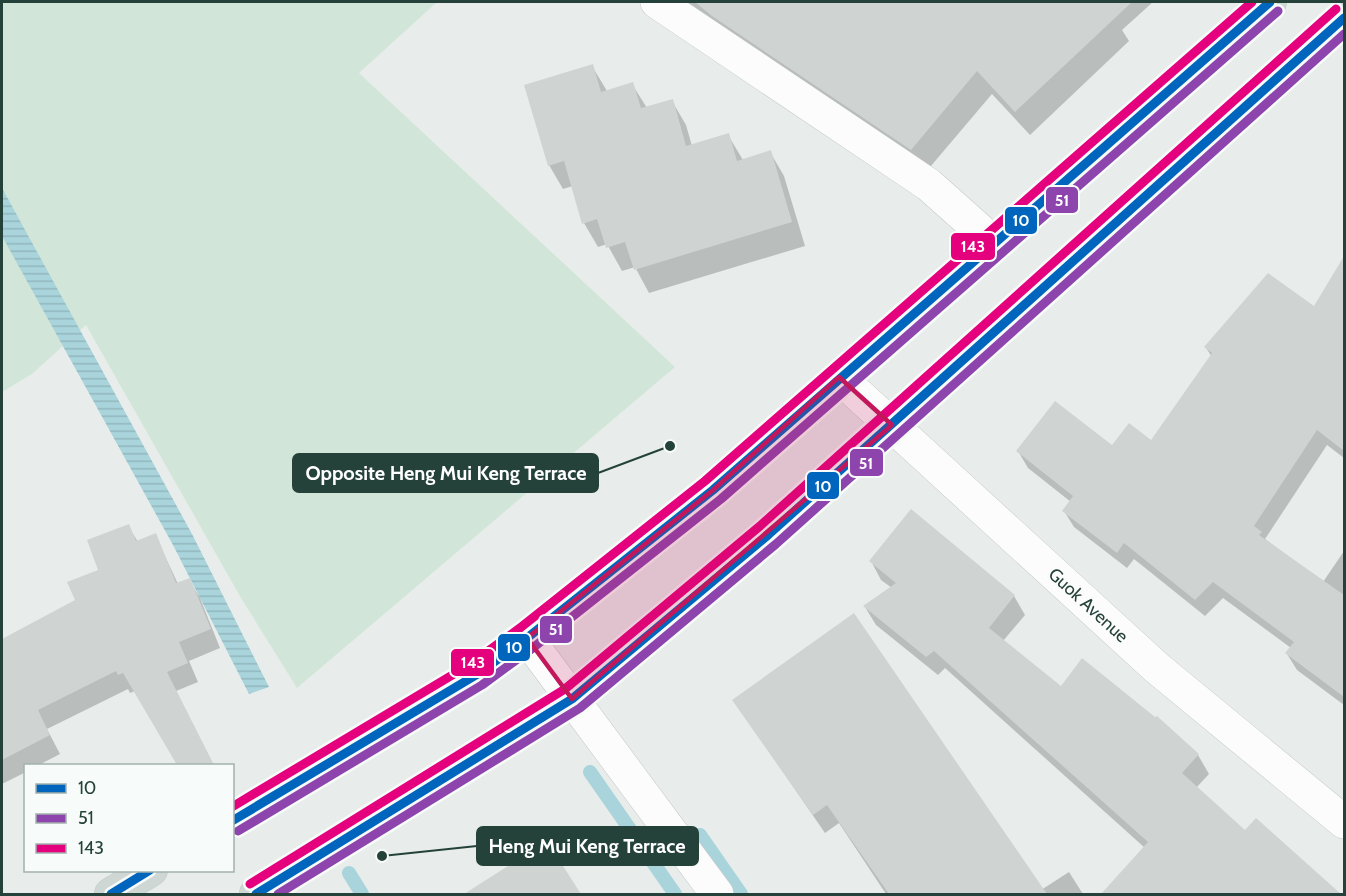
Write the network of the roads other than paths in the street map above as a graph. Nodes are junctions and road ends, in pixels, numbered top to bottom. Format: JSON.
{"nodes":[{"id":1,"x":657,"y":2,"type":"edge"},
{"id":2,"x":1270,"y":2,"type":"edge"},
{"id":3,"x":1344,"y":18,"type":"edge"},
{"id":4,"x":994,"y":243,"type":"junction"},
{"id":5,"x":839,"y":377,"type":"junction"},
{"id":6,"x":892,"y":424,"type":"junction"},
{"id":7,"x":527,"y":638,"type":"junction"},
{"id":8,"x":572,"y":699,"type":"junction"},
{"id":9,"x":234,"y":820,"type":"edge"},
{"id":10,"x":1344,"y":822,"type":"edge"},
{"id":11,"x":148,"y":872,"type":"edge"},
{"id":12,"x":111,"y":894,"type":"edge"},
{"id":13,"x":256,"y":894,"type":"edge"},
{"id":14,"x":717,"y":894,"type":"edge"}],
"edges":[{"from":1,"to":4,"type":"street"},
{"from":2,"to":4,"type":"main road"},
{"from":3,"to":6,"type":"main road"},
{"from":4,"to":5,"type":"main road"},
{"from":5,"to":6,"type":"street","name":"Guok Avenue"},
{"from":5,"to":7,"type":"main road"},
{"from":6,"to":8,"type":"main road"},
{"from":6,"to":10,"type":"street","name":"Guok Avenue"},
{"from":7,"to":8,"type":"street"},
{"from":7,"to":9,"type":"main road"},
{"from":8,"to":13,"type":"main road"},
{"from":8,"to":14,"type":"street"},
{"from":11,"to":12,"type":"main road"}]}
